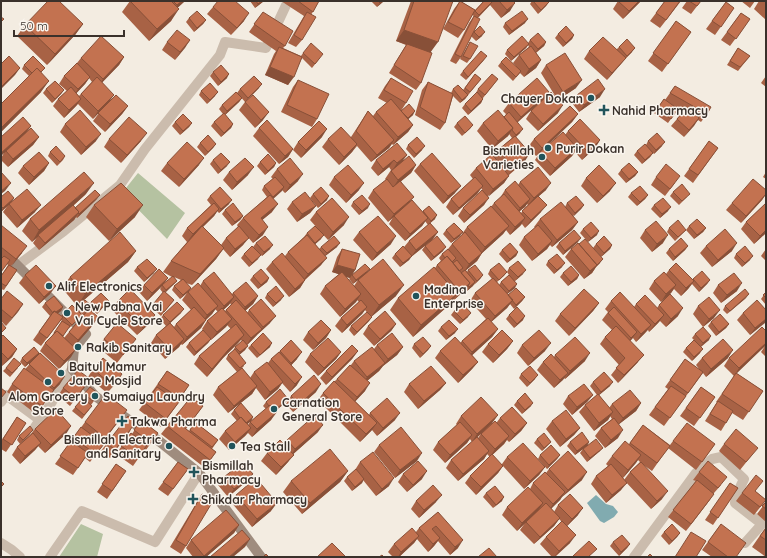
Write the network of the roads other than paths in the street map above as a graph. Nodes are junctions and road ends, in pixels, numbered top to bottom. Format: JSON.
{"nodes":[{"id":1,"x":288,"y":1,"type":"edge"},
{"id":2,"x":1,"y":249,"type":"edge"},
{"id":3,"x":17,"y":266,"type":"junction"},
{"id":4,"x":72,"y":369,"type":"junction"},
{"id":5,"x":1,"y":402,"type":"edge"},
{"id":6,"x":199,"y":473,"type":"junction"},
{"id":7,"x":1,"y":543,"type":"edge"},
{"id":8,"x":744,"y":543,"type":"edge"},
{"id":9,"x":20,"y":557,"type":"edge"},
{"id":10,"x":50,"y":557,"type":"edge"},
{"id":11,"x":261,"y":557,"type":"edge"},
{"id":12,"x":634,"y":557,"type":"edge"}],
"edges":[{"from":1,"to":3,"type":"street"},
{"from":2,"to":3,"type":"street"},
{"from":3,"to":4,"type":"street"},
{"from":4,"to":5,"type":"street"},
{"from":4,"to":6,"type":"street"},
{"from":6,"to":10,"type":"street"},
{"from":6,"to":11,"type":"street"},
{"from":7,"to":9,"type":"street"},
{"from":8,"to":12,"type":"street"}]}
